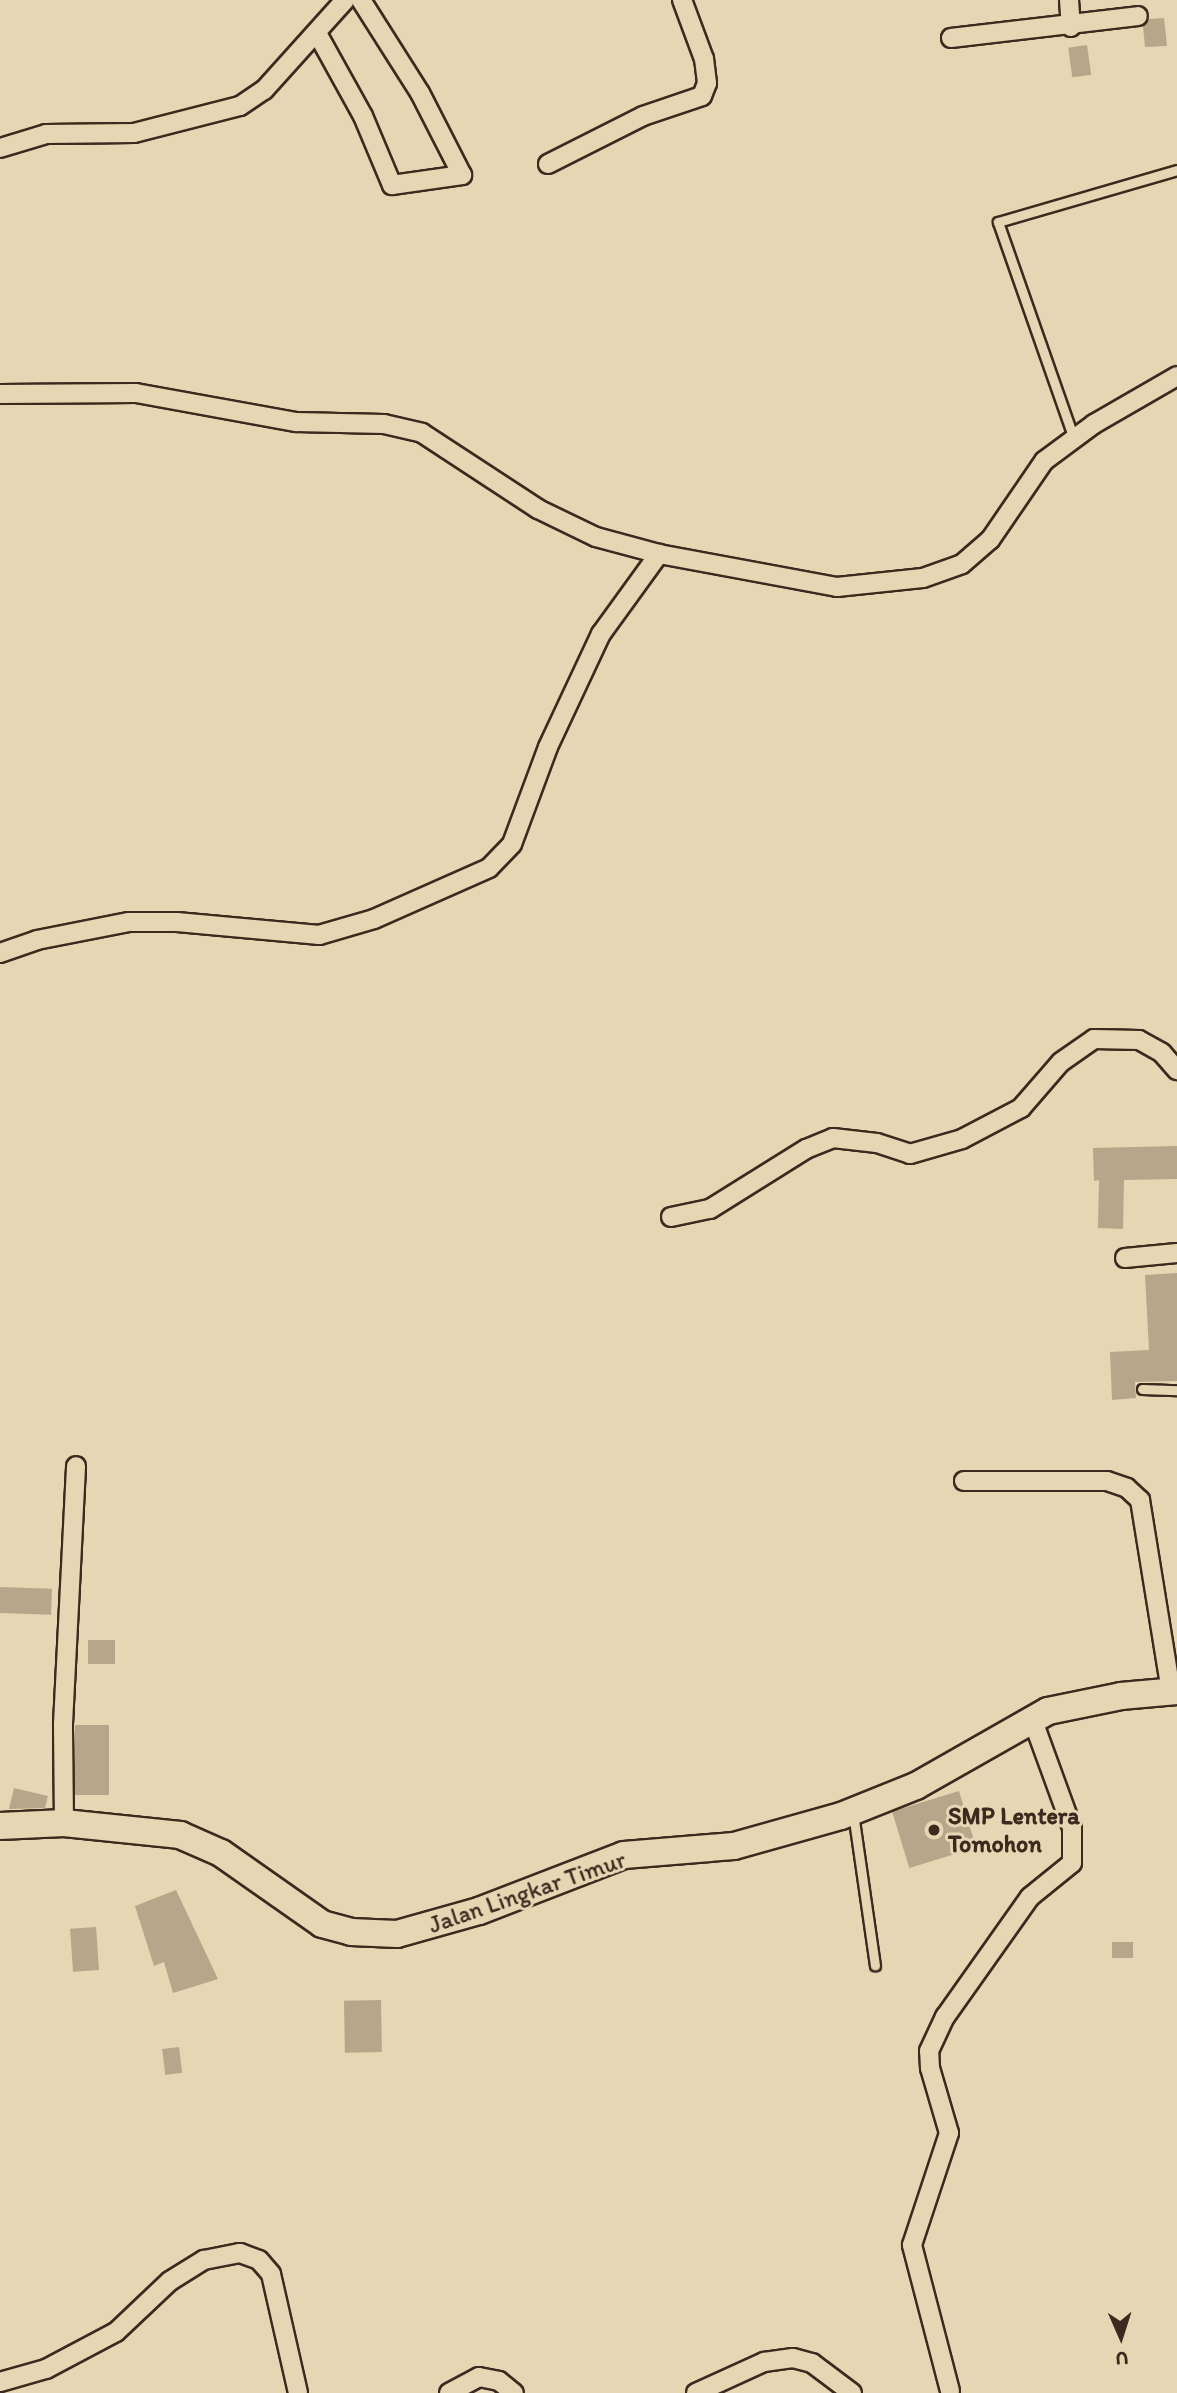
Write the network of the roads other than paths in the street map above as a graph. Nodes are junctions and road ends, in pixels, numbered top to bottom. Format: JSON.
{"nodes":[{"id":1,"x":345,"y":0,"type":"edge"},
{"id":2,"x":361,"y":0,"type":"edge"},
{"id":3,"x":682,"y":0,"type":"edge"},
{"id":4,"x":1069,"y":0,"type":"edge"},
{"id":5,"x":1138,"y":16,"type":"dead end"},
{"id":6,"x":1071,"y":27,"type":"junction"},
{"id":7,"x":317,"y":33,"type":"junction"},
{"id":8,"x":951,"y":38,"type":"dead end"},
{"id":9,"x":0,"y":148,"type":"edge"},
{"id":10,"x":548,"y":164,"type":"dead end"},
{"id":11,"x":1177,"y":170,"type":"edge"},
{"id":12,"x":1177,"y":376,"type":"edge"},
{"id":13,"x":0,"y":394,"type":"edge"},
{"id":14,"x":1073,"y":439,"type":"junction"},
{"id":15,"x":659,"y":554,"type":"junction"},
{"id":16,"x":0,"y":953,"type":"edge"},
{"id":17,"x":1177,"y":1070,"type":"edge"},
{"id":18,"x":671,"y":1217,"type":"dead end"},
{"id":19,"x":1177,"y":1252,"type":"edge"},
{"id":20,"x":1125,"y":1258,"type":"dead end"},
{"id":21,"x":1142,"y":1389,"type":"dead end"},
{"id":22,"x":1177,"y":1390,"type":"edge"},
{"id":23,"x":76,"y":1466,"type":"dead end"},
{"id":24,"x":964,"y":1480,"type":"dead end"},
{"id":25,"x":1174,"y":1691,"type":"edge"},
{"id":26,"x":1032,"y":1718,"type":"junction"},
{"id":27,"x":852,"y":1811,"type":"junction"},
{"id":28,"x":64,"y":1823,"type":"junction"},
{"id":29,"x":0,"y":1826,"type":"edge"},
{"id":30,"x":874,"y":1965,"type":"dead end"},
{"id":31,"x":0,"y":2382,"type":"edge"},
{"id":32,"x":949,"y":2392,"type":"edge"},
{"id":33,"x":298,"y":2393,"type":"edge"},
{"id":34,"x":449,"y":2393,"type":"edge"},
{"id":35,"x":514,"y":2393,"type":"edge"},
{"id":36,"x":696,"y":2393,"type":"edge"},
{"id":37,"x":852,"y":2393,"type":"edge"}],
"edges":[{"from":1,"to":7,"type":"street"},
{"from":2,"to":7,"type":"street"},
{"from":3,"to":10,"type":"street"},
{"from":4,"to":6,"type":"street"},
{"from":5,"to":6,"type":"street"},
{"from":6,"to":8,"type":"street"},
{"from":7,"to":9,"type":"street"},
{"from":11,"to":14,"type":"lane"},
{"from":12,"to":14,"type":"street"},
{"from":13,"to":15,"type":"street"},
{"from":14,"to":15,"type":"street"},
{"from":15,"to":16,"type":"street"},
{"from":17,"to":18,"type":"street"},
{"from":19,"to":20,"type":"street"},
{"from":21,"to":22,"type":"lane"},
{"from":23,"to":28,"type":"street"},
{"from":24,"to":25,"type":"street"},
{"from":25,"to":26,"type":"main road","name":"Jalan Lingkar Timur"},
{"from":26,"to":27,"type":"main road","name":"Jalan Lingkar Timur"},
{"from":26,"to":32,"type":"street"},
{"from":27,"to":28,"type":"main road","name":"Jalan Lingkar Timur"},
{"from":27,"to":30,"type":"lane"},
{"from":28,"to":29,"type":"main road","name":"Jalan Lingkar Timur"},
{"from":31,"to":33,"type":"street"},
{"from":34,"to":35,"type":"street"},
{"from":36,"to":37,"type":"street"}]}
